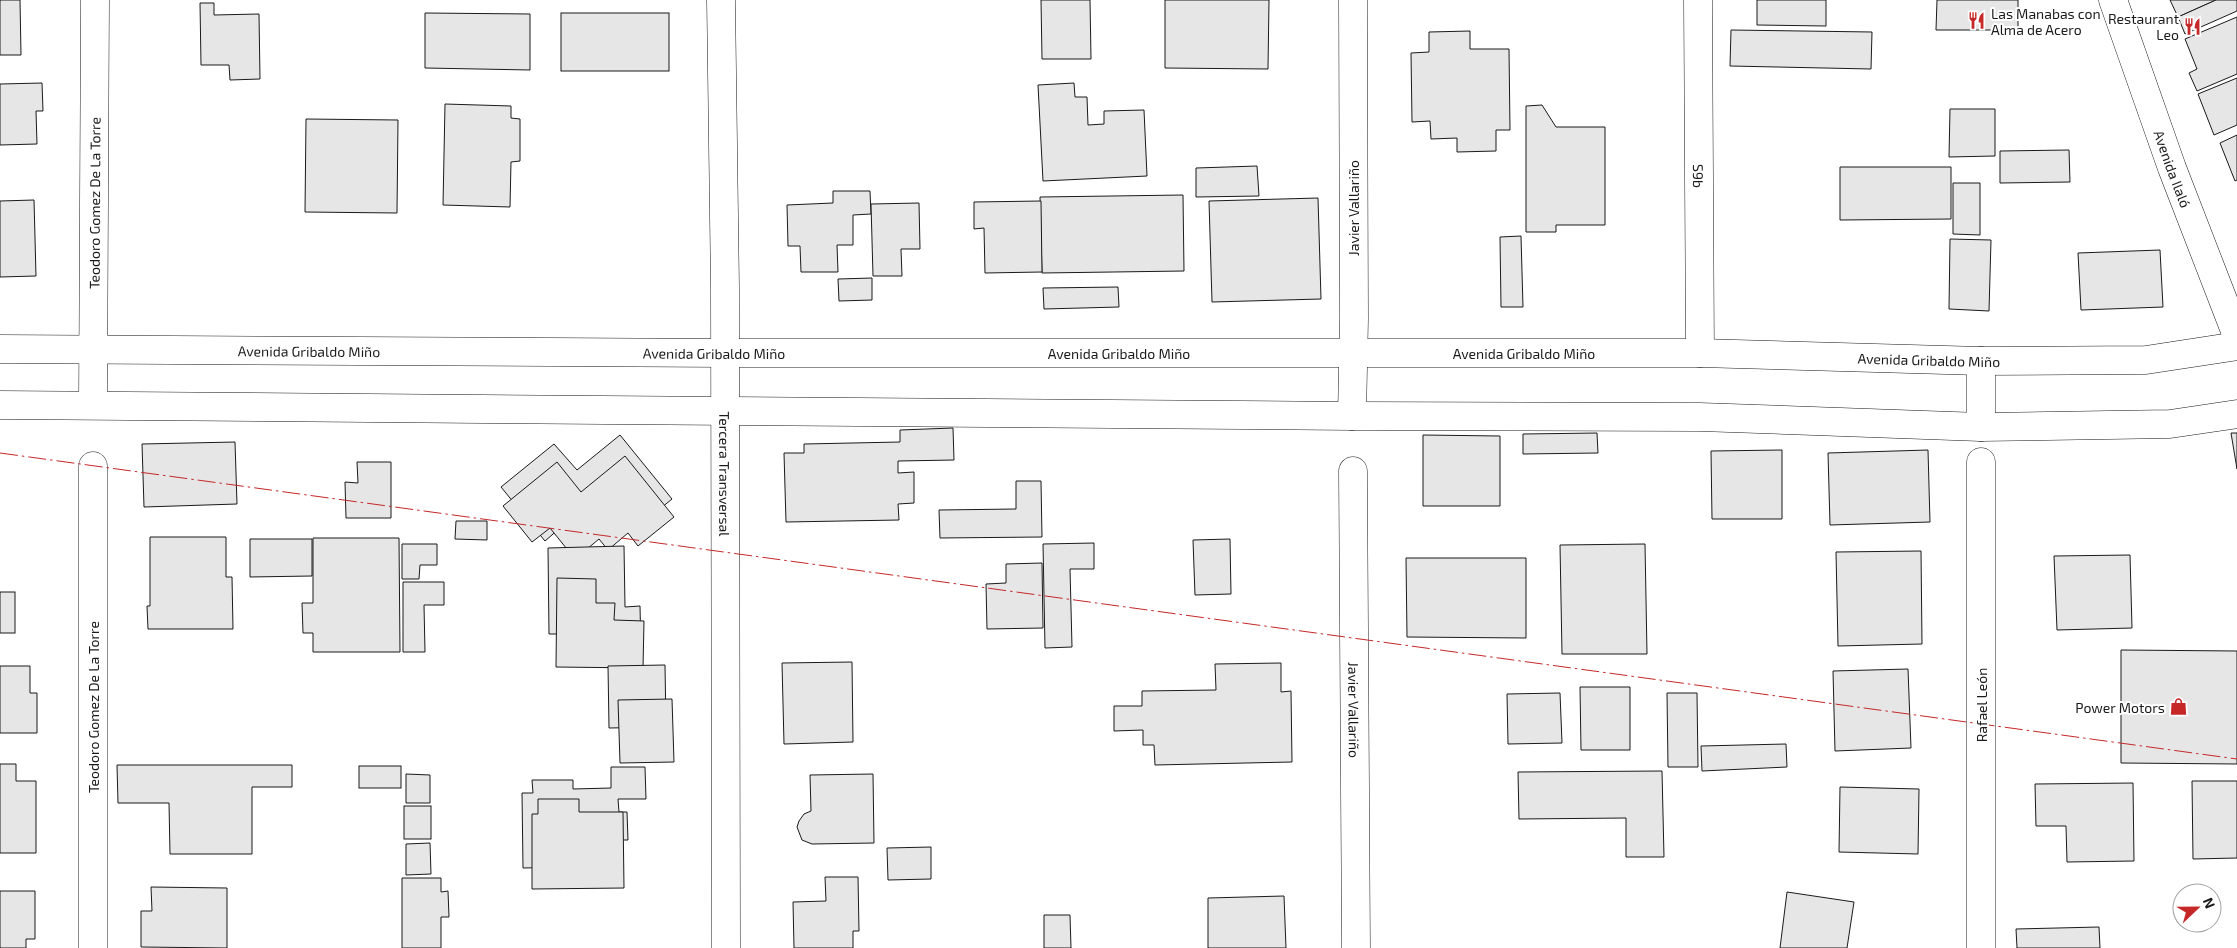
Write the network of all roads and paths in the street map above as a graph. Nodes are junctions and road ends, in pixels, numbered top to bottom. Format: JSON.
{"nodes":[{"id":1,"x":95,"y":0,"type":"edge"},
{"id":2,"x":721,"y":0,"type":"edge"},
{"id":3,"x":1352,"y":0,"type":"edge"},
{"id":4,"x":1698,"y":0,"type":"edge"},
{"id":5,"x":2113,"y":0,"type":"edge"},
{"id":6,"x":2237,"y":336,"type":"edge"},
{"id":7,"x":2237,"y":346,"type":"edge"},
{"id":8,"x":0,"y":349,"type":"edge"},
{"id":9,"x":94,"y":349,"type":"junction"},
{"id":10,"x":725,"y":353,"type":"junction"},
{"id":11,"x":1354,"y":353,"type":"junction"},
{"id":12,"x":1700,"y":353,"type":"junction"},
{"id":13,"x":1981,"y":361,"type":"junction"},
{"id":14,"x":0,"y":404,"type":"edge"},
{"id":15,"x":93,"y":405,"type":"junction"},
{"id":16,"x":726,"y":411,"type":"junction"},
{"id":17,"x":2237,"y":414,"type":"edge"},
{"id":18,"x":1352,"y":416,"type":"junction"},
{"id":19,"x":1981,"y":427,"type":"junction"},
{"id":20,"x":1981,"y":462,"type":"dead end"},
{"id":21,"x":93,"y":466,"type":"dead end"},
{"id":22,"x":1353,"y":471,"type":"dead end"},
{"id":23,"x":93,"y":948,"type":"edge"},
{"id":24,"x":726,"y":948,"type":"edge"},
{"id":25,"x":1356,"y":948,"type":"edge"},
{"id":26,"x":1981,"y":948,"type":"edge"}],
"edges":[{"from":1,"to":9,"type":"street","name":"Teodoro Gomez De La Torre"},
{"from":2,"to":10,"type":"street","name":"Tercera Transversal"},
{"from":3,"to":11,"type":"street","name":"Javier Vallariño"},
{"from":4,"to":12,"type":"street","name":"S9b"},
{"from":5,"to":6,"type":"street","name":"Avenida Ilaló"},
{"from":7,"to":13,"type":"street","name":"Avenida Gribaldo Miño"},
{"from":8,"to":9,"type":"street","name":"Avenida Gribaldo Miño"},
{"from":9,"to":10,"type":"street","name":"Avenida Gribaldo Miño"},
{"from":9,"to":15,"type":"street","name":"Teodoro Gomez De La Torre"},
{"from":10,"to":11,"type":"street","name":"Avenida Gribaldo Miño"},
{"from":10,"to":16,"type":"street","name":"Tercera Transversal"},
{"from":11,"to":12,"type":"street","name":"Avenida Gribaldo Miño"},
{"from":11,"to":18,"type":"street","name":"Javier Vallariño"},
{"from":12,"to":13,"type":"street","name":"Avenida Gribaldo Miño"},
{"from":13,"to":19,"type":"street"},
{"from":14,"to":15,"type":"street"},
{"from":15,"to":16,"type":"street"},
{"from":16,"to":18,"type":"street"},
{"from":16,"to":24,"type":"street","name":"Tercera Transversal"},
{"from":17,"to":19,"type":"street"},
{"from":18,"to":19,"type":"street"},
{"from":20,"to":26,"type":"street","name":"Rafael León"},
{"from":21,"to":23,"type":"street","name":"Teodoro Gomez De La Torre"},
{"from":22,"to":25,"type":"street","name":"Javier Vallariño"}]}
